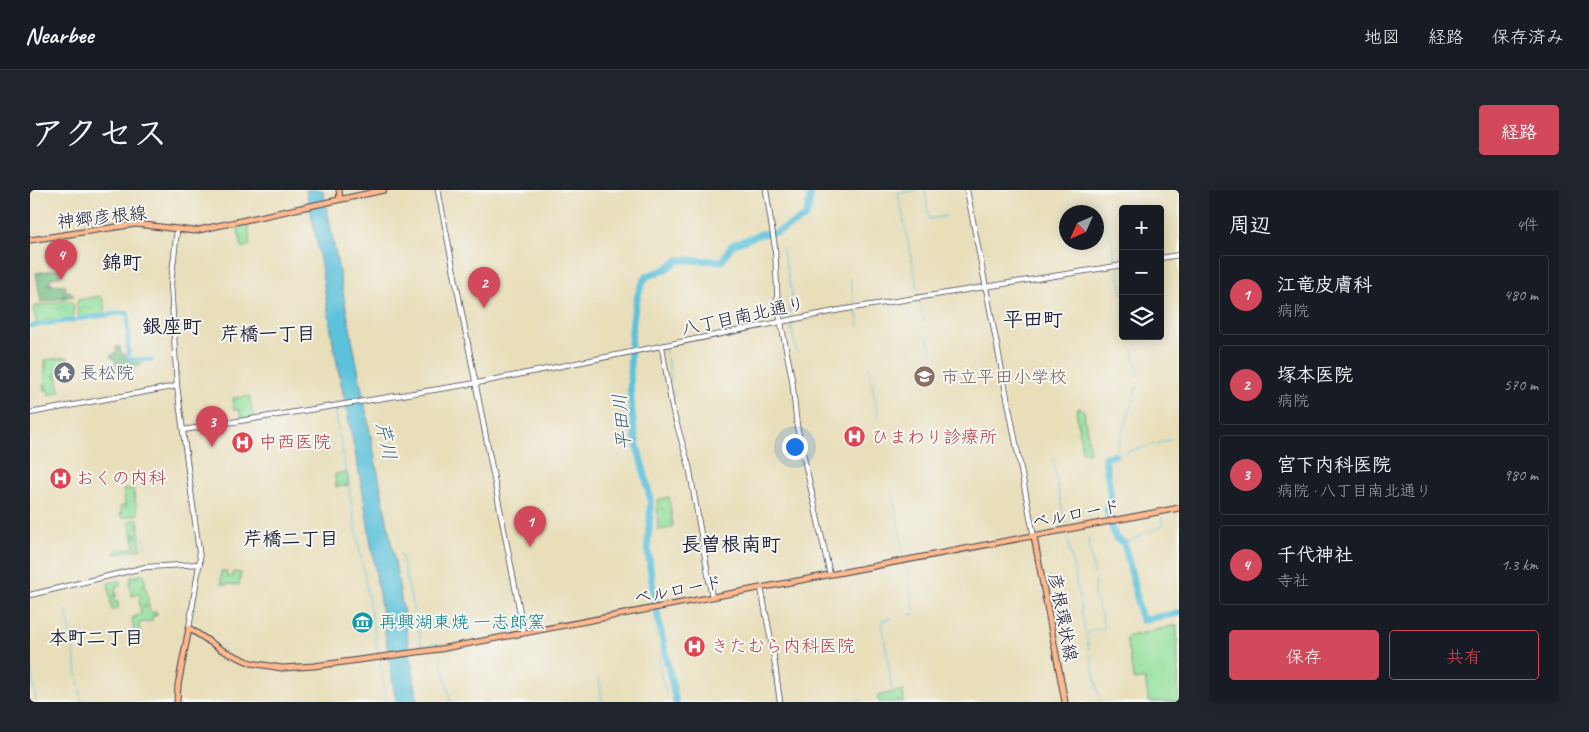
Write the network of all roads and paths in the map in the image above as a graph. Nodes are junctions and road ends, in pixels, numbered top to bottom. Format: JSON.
{"nodes":[{"id":1,"x":339,"y":190,"type":"edge"},
{"id":2,"x":384,"y":190,"type":"edge"},
{"id":3,"x":438,"y":190,"type":"edge"},
{"id":4,"x":766,"y":190,"type":"edge"},
{"id":5,"x":966,"y":190,"type":"edge"},
{"id":6,"x":340,"y":199,"type":"junction"},
{"id":7,"x":178,"y":230,"type":"junction"},
{"id":8,"x":30,"y":240,"type":"edge"},
{"id":9,"x":1179,"y":255,"type":"edge"},
{"id":10,"x":1164,"y":257,"type":"edge"},
{"id":11,"x":1119,"y":266,"type":"edge"},
{"id":12,"x":985,"y":287,"type":"junction"},
{"id":13,"x":781,"y":322,"type":"junction"},
{"id":14,"x":662,"y":347,"type":"junction"},
{"id":15,"x":477,"y":383,"type":"junction"},
{"id":16,"x":177,"y":386,"type":"junction"},
{"id":17,"x":30,"y":413,"type":"edge"},
{"id":18,"x":183,"y":430,"type":"junction"},
{"id":19,"x":1179,"y":508,"type":"edge"},
{"id":20,"x":1034,"y":537,"type":"junction"},
{"id":21,"x":200,"y":564,"type":"junction"},
{"id":22,"x":830,"y":575,"type":"junction"},
{"id":23,"x":761,"y":588,"type":"junction"},
{"id":24,"x":30,"y":595,"type":"edge"},
{"id":25,"x":712,"y":597,"type":"junction"},
{"id":26,"x":189,"y":628,"type":"junction"},
{"id":27,"x":524,"y":632,"type":"junction"},
{"id":28,"x":177,"y":702,"type":"edge"},
{"id":29,"x":780,"y":702,"type":"edge"},
{"id":30,"x":1065,"y":702,"type":"edge"}],
"edges":[{"from":1,"to":6,"type":"main road"},
{"from":2,"to":6,"type":"main road","name":"神郷彦根線"},
{"from":3,"to":15,"type":"street"},
{"from":4,"to":13,"type":"street"},
{"from":5,"to":12,"type":"street"},
{"from":6,"to":7,"type":"main road","name":"神郷彦根線"},
{"from":7,"to":8,"type":"main road","name":"神郷彦根線"},
{"from":7,"to":16,"type":"street"},
{"from":9,"to":10,"type":"street"},
{"from":11,"to":12,"type":"street","name":"八丁目南北通り"},
{"from":12,"to":13,"type":"street","name":"八丁目南北通り"},
{"from":12,"to":20,"type":"street"},
{"from":13,"to":14,"type":"street","name":"八丁目南北通り"},
{"from":13,"to":22,"type":"street"},
{"from":14,"to":15,"type":"street","name":"八丁目南北通り"},
{"from":14,"to":25,"type":"street"},
{"from":15,"to":18,"type":"street","name":"八丁目南北通り"},
{"from":15,"to":27,"type":"street"},
{"from":16,"to":17,"type":"street"},
{"from":16,"to":18,"type":"street"},
{"from":18,"to":21,"type":"street"},
{"from":19,"to":20,"type":"main road","name":"ベルロード"},
{"from":20,"to":22,"type":"main road","name":"ベルロード"},
{"from":20,"to":30,"type":"main road","name":"彦根環状線"},
{"from":21,"to":24,"type":"street"},
{"from":21,"to":26,"type":"street"},
{"from":22,"to":23,"type":"main road","name":"ベルロード"},
{"from":23,"to":25,"type":"main road","name":"ベルロード"},
{"from":23,"to":29,"type":"street"},
{"from":25,"to":27,"type":"main road","name":"ベルロード"},
{"from":26,"to":27,"type":"main road","name":"ベルロード"},
{"from":26,"to":28,"type":"main road"}]}
